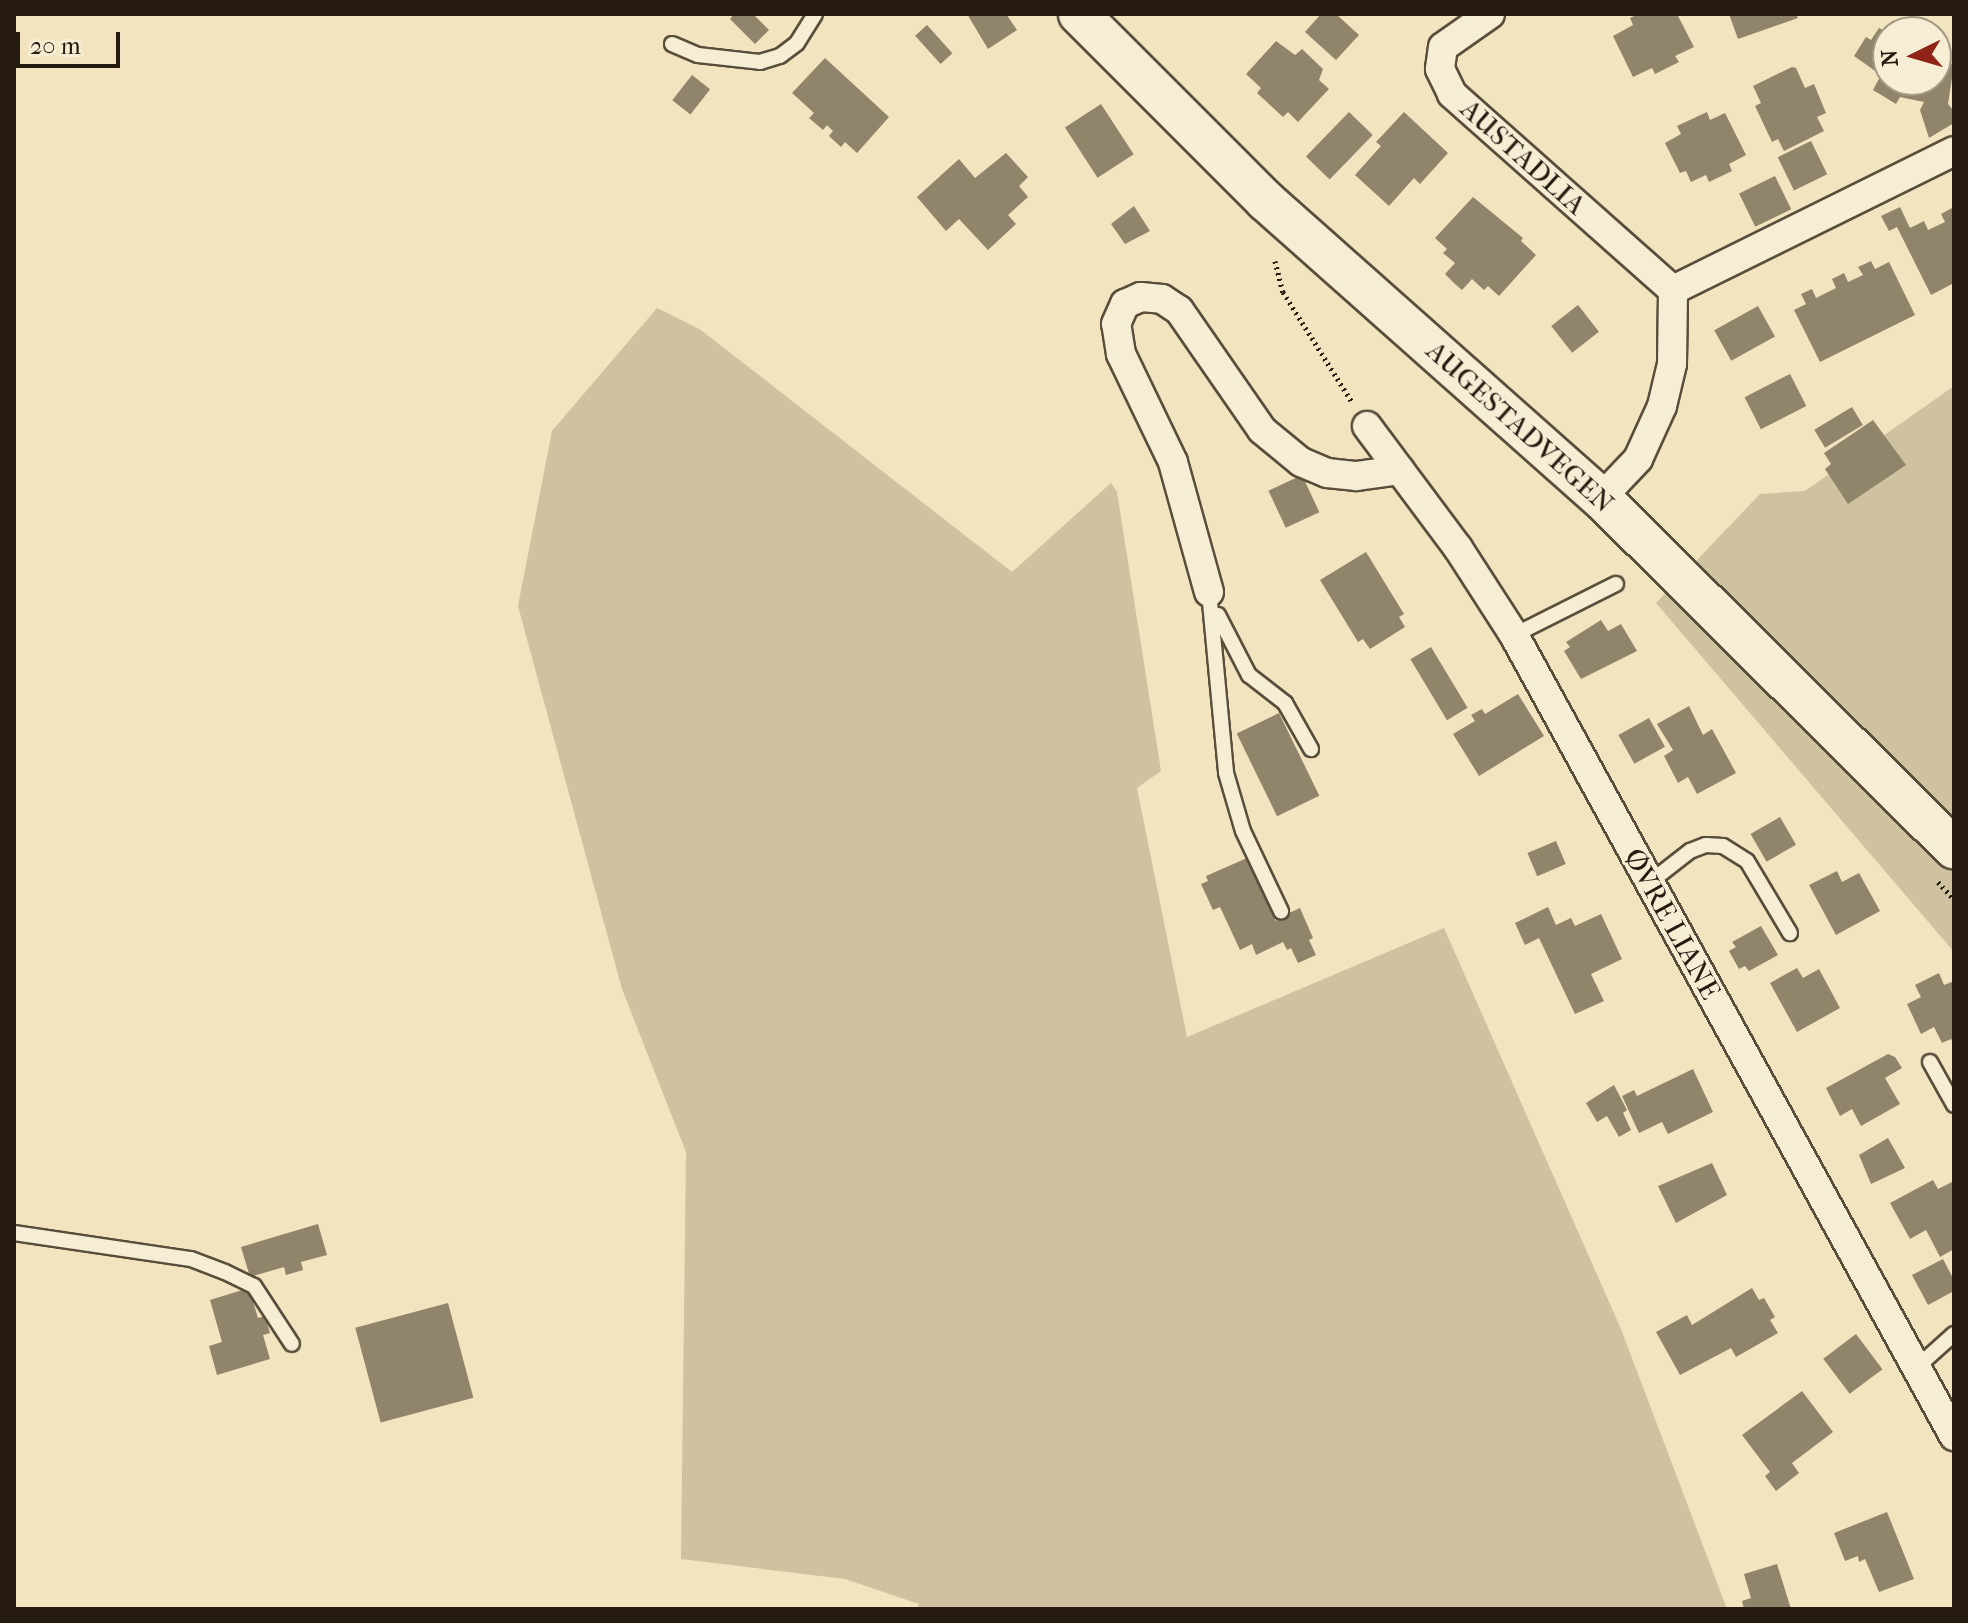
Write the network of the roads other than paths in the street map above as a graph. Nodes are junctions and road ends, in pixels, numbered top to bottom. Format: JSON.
{"nodes":[{"id":1,"x":815,"y":14,"type":"edge"},
{"id":2,"x":1490,"y":14,"type":"edge"},
{"id":3,"x":1087,"y":17,"type":"edge"},
{"id":4,"x":672,"y":44,"type":"dead end"},
{"id":5,"x":1954,"y":151,"type":"edge"},
{"id":6,"x":1673,"y":290,"type":"junction"},
{"id":7,"x":1367,"y":426,"type":"road end"},
{"id":8,"x":1400,"y":470,"type":"junction"},
{"id":9,"x":1601,"y":498,"type":"junction"},
{"id":10,"x":1616,"y":584,"type":"dead end"},
{"id":11,"x":1209,"y":592,"type":"junction"},
{"id":12,"x":1514,"y":635,"type":"junction"},
{"id":13,"x":1311,"y":749,"type":"dead end"},
{"id":14,"x":1954,"y":848,"type":"edge"},
{"id":15,"x":1649,"y":883,"type":"junction"},
{"id":16,"x":1281,"y":911,"type":"dead end"},
{"id":17,"x":1790,"y":933,"type":"dead end"},
{"id":18,"x":1930,"y":1062,"type":"dead end"},
{"id":19,"x":1954,"y":1105,"type":"edge"},
{"id":20,"x":14,"y":1233,"type":"edge"},
{"id":21,"x":1954,"y":1334,"type":"edge"},
{"id":22,"x":292,"y":1344,"type":"dead end"},
{"id":23,"x":1916,"y":1368,"type":"junction"},
{"id":24,"x":1954,"y":1436,"type":"edge"}],
"edges":[{"from":1,"to":4,"type":"lane"},
{"from":2,"to":6,"type":"street","name":"AUSTADLIA"},
{"from":3,"to":9,"type":"main road","name":"AUGESTADVEGEN"},
{"from":5,"to":6,"type":"street"},
{"from":6,"to":9,"type":"street"},
{"from":7,"to":8,"type":"street","name":"ØVRE LIANE"},
{"from":8,"to":11,"type":"street"},
{"from":8,"to":12,"type":"street","name":"ØVRE LIANE"},
{"from":9,"to":14,"type":"main road","name":"AUGESTADVEGEN"},
{"from":10,"to":12,"type":"lane"},
{"from":11,"to":13,"type":"lane"},
{"from":11,"to":16,"type":"lane"},
{"from":12,"to":15,"type":"street","name":"ØVRE LIANE"},
{"from":15,"to":17,"type":"lane"},
{"from":15,"to":23,"type":"street","name":"ØVRE LIANE"},
{"from":18,"to":19,"type":"lane"},
{"from":20,"to":22,"type":"lane"},
{"from":21,"to":23,"type":"lane"},
{"from":23,"to":24,"type":"street","name":"ØVRE LIANE"}]}
